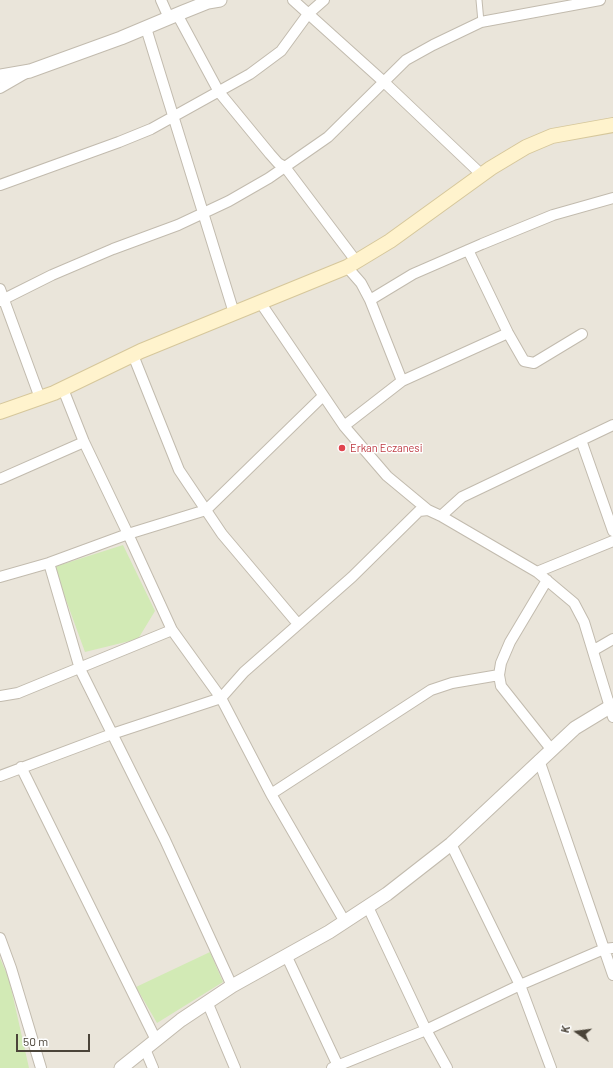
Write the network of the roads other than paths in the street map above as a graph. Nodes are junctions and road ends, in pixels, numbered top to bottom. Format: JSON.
{"nodes":[{"id":1,"x":162,"y":0,"type":"edge"},
{"id":2,"x":220,"y":0,"type":"edge"},
{"id":3,"x":293,"y":0,"type":"edge"},
{"id":4,"x":324,"y":0,"type":"edge"},
{"id":5,"x":479,"y":0,"type":"edge"},
{"id":6,"x":600,"y":0,"type":"edge"},
{"id":7,"x":308,"y":14,"type":"junction"},
{"id":8,"x":173,"y":16,"type":"junction"},
{"id":9,"x":481,"y":22,"type":"junction"},
{"id":10,"x":146,"y":28,"type":"junction"},
{"id":11,"x":30,"y":71,"type":"junction"},
{"id":12,"x":0,"y":76,"type":"edge"},
{"id":13,"x":384,"y":82,"type":"junction"},
{"id":14,"x":0,"y":88,"type":"edge"},
{"id":15,"x":219,"y":92,"type":"junction"},
{"id":16,"x":174,"y":117,"type":"junction"},
{"id":17,"x":613,"y":125,"type":"edge"},
{"id":18,"x":285,"y":167,"type":"junction"},
{"id":19,"x":482,"y":175,"type":"junction"},
{"id":20,"x":0,"y":184,"type":"edge"},
{"id":21,"x":613,"y":198,"type":"edge"},
{"id":22,"x":203,"y":213,"type":"junction"},
{"id":23,"x":468,"y":250,"type":"junction"},
{"id":24,"x":351,"y":264,"type":"junction"},
{"id":25,"x":1,"y":296,"type":"edge"},
{"id":26,"x":370,"y":300,"type":"junction"},
{"id":27,"x":260,"y":302,"type":"junction"},
{"id":28,"x":234,"y":313,"type":"junction"},
{"id":29,"x":508,"y":333,"type":"junction"},
{"id":30,"x":582,"y":334,"type":"dead end"},
{"id":31,"x":133,"y":355,"type":"junction"},
{"id":32,"x":402,"y":381,"type":"junction"},
{"id":33,"x":63,"y":389,"type":"junction"},
{"id":34,"x":323,"y":396,"type":"junction"},
{"id":35,"x":40,"y":398,"type":"junction"},
{"id":36,"x":0,"y":412,"type":"edge"},
{"id":37,"x":613,"y":425,"type":"edge"},
{"id":38,"x":344,"y":426,"type":"junction"},
{"id":39,"x":581,"y":440,"type":"junction"},
{"id":40,"x":84,"y":442,"type":"junction"},
{"id":41,"x":0,"y":479,"type":"edge"},
{"id":42,"x":206,"y":510,"type":"junction"},
{"id":43,"x":428,"y":510,"type":"junction"},
{"id":44,"x":442,"y":516,"type":"junction"},
{"id":45,"x":613,"y":531,"type":"edge"},
{"id":46,"x":128,"y":534,"type":"junction"},
{"id":47,"x":613,"y":541,"type":"edge"},
{"id":48,"x":49,"y":563,"type":"junction"},
{"id":49,"x":538,"y":572,"type":"junction"},
{"id":50,"x":0,"y":578,"type":"edge"},
{"id":51,"x":547,"y":580,"type":"junction"},
{"id":52,"x":298,"y":624,"type":"junction"},
{"id":53,"x":172,"y":630,"type":"junction"},
{"id":54,"x":613,"y":639,"type":"edge"},
{"id":55,"x":594,"y":650,"type":"junction"},
{"id":56,"x":80,"y":669,"type":"junction"},
{"id":57,"x":499,"y":675,"type":"junction"},
{"id":58,"x":0,"y":696,"type":"edge"},
{"id":59,"x":221,"y":698,"type":"junction"},
{"id":60,"x":612,"y":710,"type":"edge"},
{"id":61,"x":112,"y":734,"type":"junction"},
{"id":62,"x":551,"y":749,"type":"junction"},
{"id":63,"x":539,"y":760,"type":"junction"},
{"id":64,"x":21,"y":767,"type":"junction"},
{"id":65,"x":0,"y":776,"type":"edge"},
{"id":66,"x":271,"y":794,"type":"junction"},
{"id":67,"x":450,"y":844,"type":"junction"},
{"id":68,"x":368,"y":907,"type":"junction"},
{"id":69,"x":345,"y":922,"type":"junction"},
{"id":70,"x":0,"y":938,"type":"edge"},
{"id":71,"x":609,"y":948,"type":"edge"},
{"id":72,"x":287,"y":957,"type":"junction"},
{"id":73,"x":613,"y":975,"type":"edge"},
{"id":74,"x":232,"y":986,"type":"junction"},
{"id":75,"x":520,"y":986,"type":"junction"},
{"id":76,"x":208,"y":1004,"type":"junction"},
{"id":77,"x":426,"y":1030,"type":"junction"},
{"id":78,"x":156,"y":1040,"type":"junction"},
{"id":79,"x":145,"y":1049,"type":"junction"},
{"id":80,"x":336,"y":1067,"type":"edge"},
{"id":81,"x":41,"y":1068,"type":"edge"},
{"id":82,"x":121,"y":1068,"type":"edge"},
{"id":83,"x":153,"y":1068,"type":"edge"},
{"id":84,"x":235,"y":1068,"type":"edge"},
{"id":85,"x":447,"y":1068,"type":"edge"},
{"id":86,"x":550,"y":1068,"type":"edge"}],
"edges":[{"from":1,"to":8,"type":"street"},
{"from":2,"to":8,"type":"street"},
{"from":3,"to":7,"type":"street"},
{"from":4,"to":7,"type":"street"},
{"from":5,"to":9,"type":"lane"},
{"from":6,"to":9,"type":"street"},
{"from":7,"to":13,"type":"street"},
{"from":7,"to":15,"type":"street"},
{"from":8,"to":10,"type":"street"},
{"from":8,"to":15,"type":"street"},
{"from":9,"to":13,"type":"street"},
{"from":10,"to":11,"type":"street"},
{"from":10,"to":16,"type":"street"},
{"from":11,"to":12,"type":"street"},
{"from":11,"to":14,"type":"street"},
{"from":13,"to":18,"type":"street"},
{"from":13,"to":19,"type":"street"},
{"from":15,"to":16,"type":"street"},
{"from":15,"to":18,"type":"street"},
{"from":16,"to":20,"type":"street"},
{"from":16,"to":22,"type":"street"},
{"from":17,"to":19,"type":"main road"},
{"from":18,"to":22,"type":"street"},
{"from":18,"to":24,"type":"street"},
{"from":19,"to":24,"type":"main road"},
{"from":21,"to":23,"type":"street"},
{"from":22,"to":25,"type":"street"},
{"from":22,"to":28,"type":"street"},
{"from":23,"to":26,"type":"street"},
{"from":23,"to":29,"type":"street"},
{"from":24,"to":26,"type":"street"},
{"from":24,"to":27,"type":"main road"},
{"from":25,"to":35,"type":"street"},
{"from":26,"to":32,"type":"street"},
{"from":27,"to":28,"type":"main road"},
{"from":27,"to":34,"type":"street"},
{"from":28,"to":31,"type":"main road"},
{"from":29,"to":30,"type":"street"},
{"from":29,"to":32,"type":"street"},
{"from":31,"to":33,"type":"main road"},
{"from":31,"to":42,"type":"street"},
{"from":32,"to":38,"type":"street"},
{"from":33,"to":35,"type":"main road"},
{"from":33,"to":40,"type":"street"},
{"from":34,"to":38,"type":"street"},
{"from":34,"to":42,"type":"street"},
{"from":35,"to":36,"type":"main road"},
{"from":37,"to":39,"type":"street"},
{"from":38,"to":43,"type":"street"},
{"from":39,"to":44,"type":"street"},
{"from":39,"to":45,"type":"street"},
{"from":40,"to":41,"type":"street"},
{"from":40,"to":46,"type":"street"},
{"from":42,"to":46,"type":"street"},
{"from":42,"to":52,"type":"street"},
{"from":43,"to":44,"type":"street"},
{"from":43,"to":52,"type":"street"},
{"from":44,"to":49,"type":"street"},
{"from":46,"to":48,"type":"street"},
{"from":46,"to":53,"type":"street"},
{"from":47,"to":49,"type":"street"},
{"from":48,"to":50,"type":"street"},
{"from":48,"to":56,"type":"street"},
{"from":49,"to":51,"type":"street"},
{"from":51,"to":55,"type":"street"},
{"from":51,"to":57,"type":"street"},
{"from":52,"to":59,"type":"street"},
{"from":53,"to":56,"type":"street"},
{"from":53,"to":59,"type":"street"},
{"from":54,"to":55,"type":"street"},
{"from":55,"to":60,"type":"street"},
{"from":56,"to":58,"type":"street"},
{"from":56,"to":61,"type":"street"},
{"from":57,"to":62,"type":"street"},
{"from":57,"to":66,"type":"street"},
{"from":59,"to":61,"type":"street"},
{"from":59,"to":66,"type":"street"},
{"from":60,"to":62,"type":"street"},
{"from":61,"to":64,"type":"street"},
{"from":61,"to":74,"type":"street"},
{"from":62,"to":63,"type":"street"},
{"from":63,"to":67,"type":"street"},
{"from":63,"to":71,"type":"street"},
{"from":64,"to":65,"type":"street"},
{"from":64,"to":78,"type":"street"},
{"from":66,"to":69,"type":"street"},
{"from":67,"to":68,"type":"street"},
{"from":67,"to":75,"type":"street"},
{"from":68,"to":69,"type":"street"},
{"from":68,"to":77,"type":"street"},
{"from":69,"to":72,"type":"street"},
{"from":70,"to":81,"type":"street"},
{"from":71,"to":73,"type":"street"},
{"from":71,"to":75,"type":"street"},
{"from":72,"to":74,"type":"street"},
{"from":72,"to":80,"type":"street"},
{"from":74,"to":76,"type":"street"},
{"from":75,"to":77,"type":"street"},
{"from":75,"to":86,"type":"street"},
{"from":76,"to":78,"type":"street"},
{"from":76,"to":84,"type":"street"},
{"from":77,"to":80,"type":"street"},
{"from":77,"to":85,"type":"street"},
{"from":78,"to":79,"type":"street"},
{"from":79,"to":82,"type":"street"},
{"from":79,"to":83,"type":"street"}]}
